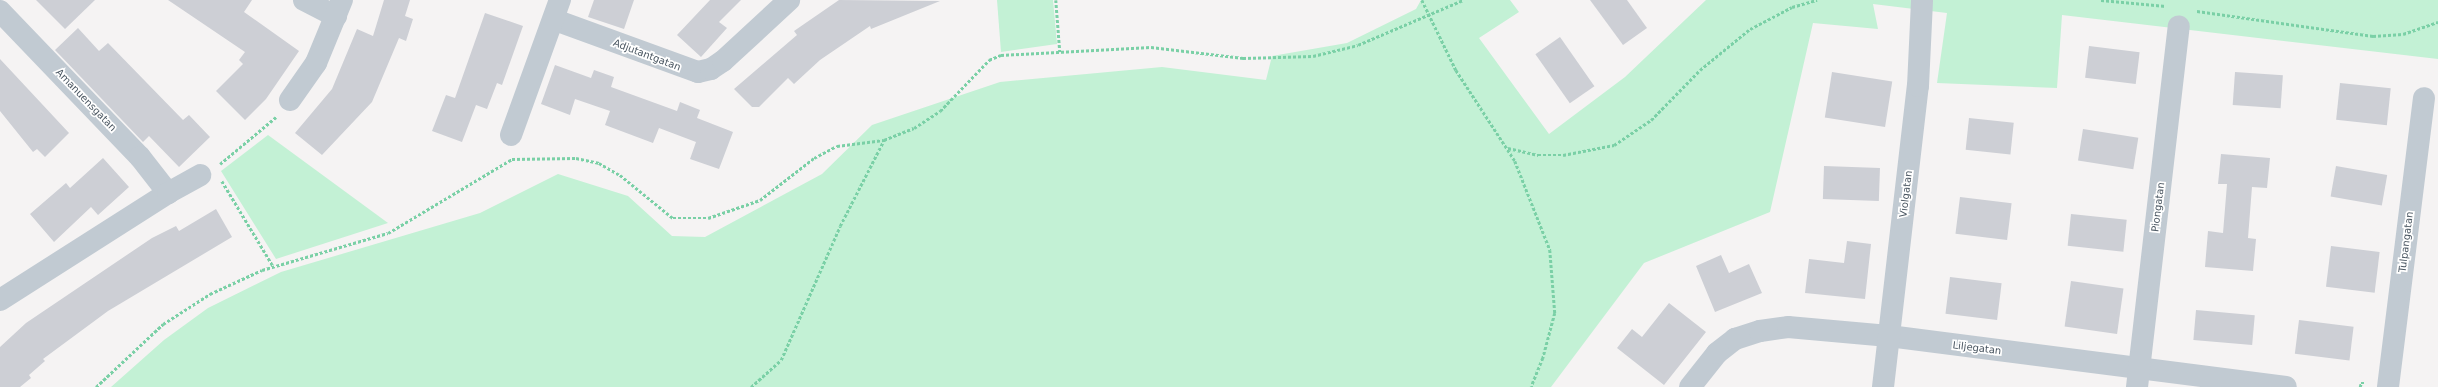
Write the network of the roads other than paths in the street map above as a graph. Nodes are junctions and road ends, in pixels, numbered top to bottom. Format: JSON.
{"nodes":[{"id":1,"x":304,"y":0,"type":"edge"},
{"id":2,"x":789,"y":0,"type":"edge"},
{"id":3,"x":1922,"y":0,"type":"edge"},
{"id":4,"x":339,"y":8,"type":"edge"},
{"id":5,"x":557,"y":10,"type":"edge"},
{"id":6,"x":0,"y":11,"type":"edge"},
{"id":7,"x":2180,"y":14,"type":"road end"},
{"id":8,"x":2424,"y":98,"type":"dead end"},
{"id":9,"x":290,"y":100,"type":"road end"},
{"id":10,"x":510,"y":135,"type":"dead end"},
{"id":11,"x":207,"y":171,"type":"road end"},
{"id":12,"x":168,"y":193,"type":"junction"},
{"id":13,"x":0,"y":300,"type":"edge"},
{"id":14,"x":1889,"y":336,"type":"junction"},
{"id":15,"x":2138,"y":378,"type":"edge"},
{"id":16,"x":1690,"y":387,"type":"edge"},
{"id":17,"x":1883,"y":387,"type":"edge"},
{"id":18,"x":2286,"y":387,"type":"edge"},
{"id":19,"x":2388,"y":387,"type":"edge"}],
"edges":[{"from":1,"to":4,"type":"street"},
{"from":2,"to":5,"type":"street","name":"Adjutantgatan"},
{"from":3,"to":14,"type":"street","name":"Violgatan"},
{"from":4,"to":9,"type":"street"},
{"from":5,"to":10,"type":"street","name":"Adjutantgatan"},
{"from":6,"to":12,"type":"street","name":"Amanuensgatan"},
{"from":7,"to":15,"type":"street","name":"Piongatan"},
{"from":8,"to":19,"type":"street","name":"Tulpangatan"},
{"from":11,"to":12,"type":"street"},
{"from":12,"to":13,"type":"street"},
{"from":14,"to":15,"type":"street","name":"Liljegatan"},
{"from":14,"to":16,"type":"street","name":"Liljegatan"},
{"from":14,"to":17,"type":"street","name":"Violgatan"},
{"from":15,"to":18,"type":"street","name":"Liljegatan"}]}
